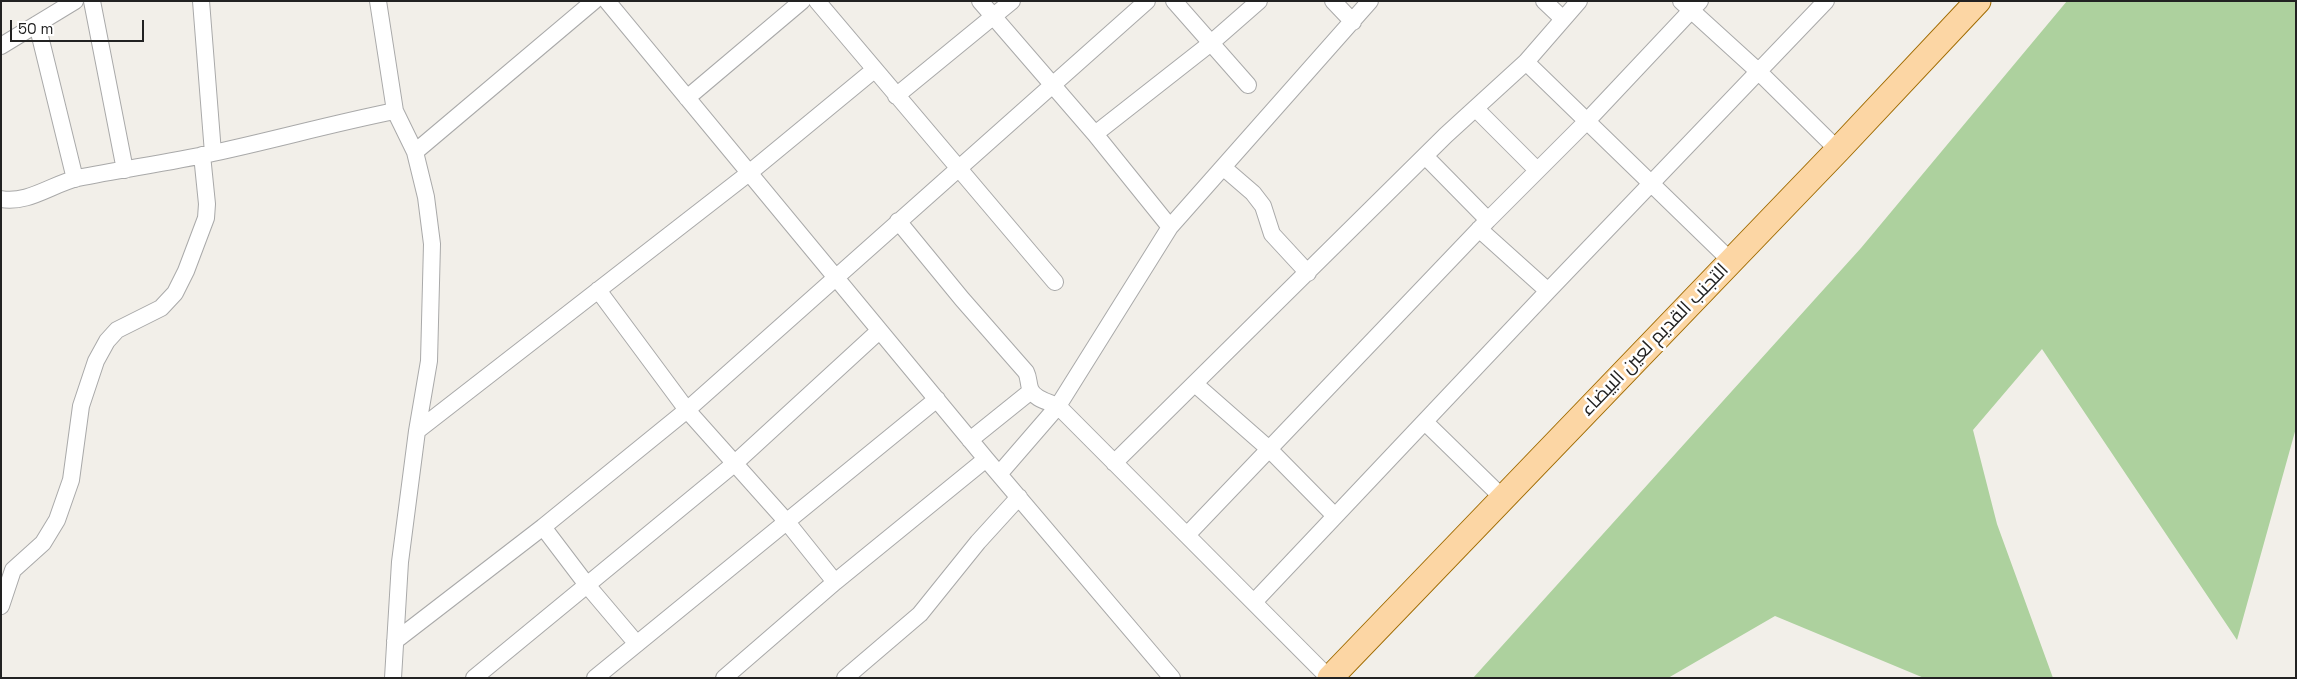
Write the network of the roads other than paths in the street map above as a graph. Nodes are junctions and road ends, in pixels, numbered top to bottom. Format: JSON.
{"nodes":[{"id":1,"x":75,"y":1,"type":"edge"},
{"id":2,"x":92,"y":1,"type":"edge"},
{"id":3,"x":201,"y":1,"type":"edge"},
{"id":4,"x":378,"y":1,"type":"edge"},
{"id":5,"x":594,"y":1,"type":"edge"},
{"id":6,"x":607,"y":1,"type":"edge"},
{"id":7,"x":802,"y":1,"type":"edge"},
{"id":8,"x":817,"y":1,"type":"edge"},
{"id":9,"x":980,"y":1,"type":"edge"},
{"id":10,"x":1012,"y":1,"type":"edge"},
{"id":11,"x":1147,"y":1,"type":"edge"},
{"id":12,"x":1174,"y":1,"type":"edge"},
{"id":13,"x":1259,"y":1,"type":"edge"},
{"id":14,"x":1334,"y":1,"type":"edge"},
{"id":15,"x":1370,"y":1,"type":"edge"},
{"id":16,"x":1544,"y":1,"type":"edge"},
{"id":17,"x":1579,"y":1,"type":"edge"},
{"id":18,"x":1826,"y":1,"type":"edge"},
{"id":19,"x":1978,"y":1,"type":"edge"},
{"id":20,"x":1691,"y":4,"type":"edge"},
{"id":21,"x":993,"y":16,"type":"junction"},
{"id":22,"x":1563,"y":19,"type":"junction"},
{"id":23,"x":1353,"y":22,"type":"junction"},
{"id":24,"x":37,"y":24,"type":"junction"},
{"id":25,"x":1211,"y":43,"type":"junction"},
{"id":26,"x":1,"y":46,"type":"edge"},
{"id":27,"x":1526,"y":62,"type":"junction"},
{"id":28,"x":874,"y":70,"type":"junction"},
{"id":29,"x":1759,"y":72,"type":"junction"},
{"id":30,"x":1052,"y":84,"type":"junction"},
{"id":31,"x":1248,"y":85,"type":"dead end"},
{"id":32,"x":896,"y":96,"type":"junction"},
{"id":33,"x":687,"y":98,"type":"junction"},
{"id":34,"x":1476,"y":109,"type":"junction"},
{"id":35,"x":395,"y":111,"type":"junction"},
{"id":36,"x":1587,"y":121,"type":"junction"},
{"id":37,"x":1095,"y":134,"type":"junction"},
{"id":38,"x":1838,"y":150,"type":"junction"},
{"id":39,"x":415,"y":152,"type":"junction"},
{"id":40,"x":208,"y":154,"type":"junction"},
{"id":41,"x":1426,"y":157,"type":"junction"},
{"id":42,"x":1224,"y":168,"type":"junction"},
{"id":43,"x":959,"y":169,"type":"junction"},
{"id":44,"x":125,"y":170,"type":"junction"},
{"id":45,"x":1537,"y":170,"type":"junction"},
{"id":46,"x":748,"y":173,"type":"junction"},
{"id":47,"x":75,"y":179,"type":"junction"},
{"id":48,"x":1651,"y":184,"type":"junction"},
{"id":49,"x":1,"y":199,"type":"edge"},
{"id":50,"x":898,"y":221,"type":"junction"},
{"id":51,"x":1484,"y":225,"type":"junction"},
{"id":52,"x":1170,"y":227,"type":"junction"},
{"id":53,"x":1731,"y":262,"type":"junction"},
{"id":54,"x":1308,"y":273,"type":"junction"},
{"id":55,"x":835,"y":277,"type":"junction"},
{"id":56,"x":1055,"y":282,"type":"dead end"},
{"id":57,"x":598,"y":290,"type":"junction"},
{"id":58,"x":1548,"y":291,"type":"junction"},
{"id":59,"x":879,"y":331,"type":"junction"},
{"id":60,"x":1195,"y":384,"type":"junction"},
{"id":61,"x":1031,"y":391,"type":"junction"},
{"id":62,"x":937,"y":399,"type":"junction"},
{"id":63,"x":1058,"y":406,"type":"junction"},
{"id":64,"x":687,"y":410,"type":"junction"},
{"id":65,"x":1425,"y":422,"type":"junction"},
{"id":66,"x":417,"y":431,"type":"junction"},
{"id":67,"x":970,"y":440,"type":"junction"},
{"id":68,"x":1269,"y":449,"type":"junction"},
{"id":69,"x":986,"y":459,"type":"junction"},
{"id":70,"x":1114,"y":463,"type":"junction"},
{"id":71,"x":734,"y":464,"type":"junction"},
{"id":72,"x":1000,"y":474,"type":"junction"},
{"id":73,"x":1019,"y":497,"type":"junction"},
{"id":74,"x":1503,"y":498,"type":"junction"},
{"id":75,"x":1335,"y":516,"type":"junction"},
{"id":76,"x":787,"y":522,"type":"junction"},
{"id":77,"x":543,"y":527,"type":"junction"},
{"id":78,"x":1187,"y":535,"type":"junction"},
{"id":79,"x":835,"y":582,"type":"junction"},
{"id":80,"x":587,"y":585,"type":"junction"},
{"id":81,"x":1254,"y":602,"type":"junction"},
{"id":82,"x":1,"y":606,"type":"edge"},
{"id":83,"x":395,"y":641,"type":"junction"},
{"id":84,"x":637,"y":644,"type":"junction"},
{"id":85,"x":393,"y":678,"type":"edge"},
{"id":86,"x":474,"y":678,"type":"edge"},
{"id":87,"x":596,"y":678,"type":"edge"},
{"id":88,"x":724,"y":678,"type":"edge"},
{"id":89,"x":846,"y":678,"type":"edge"},
{"id":90,"x":1172,"y":678,"type":"edge"},
{"id":91,"x":1330,"y":678,"type":"edge"}],
"edges":[{"from":1,"to":24,"type":"street"},
{"from":2,"to":44,"type":"street"},
{"from":3,"to":40,"type":"street"},
{"from":4,"to":35,"type":"street"},
{"from":5,"to":39,"type":"street"},
{"from":6,"to":33,"type":"street"},
{"from":7,"to":33,"type":"street"},
{"from":8,"to":28,"type":"street"},
{"from":9,"to":21,"type":"street"},
{"from":10,"to":21,"type":"street"},
{"from":11,"to":30,"type":"street"},
{"from":12,"to":25,"type":"street"},
{"from":13,"to":25,"type":"street"},
{"from":14,"to":23,"type":"street"},
{"from":15,"to":23,"type":"street"},
{"from":16,"to":22,"type":"street"},
{"from":17,"to":22,"type":"street"},
{"from":18,"to":29,"type":"street"},
{"from":19,"to":38,"type":"main road","name":"التجنب القديم لعين البيضاء"},
{"from":20,"to":29,"type":"street"},
{"from":20,"to":36,"type":"street"},
{"from":21,"to":30,"type":"street"},
{"from":21,"to":32,"type":"street"},
{"from":22,"to":27,"type":"street"},
{"from":23,"to":42,"type":"street"},
{"from":24,"to":26,"type":"street"},
{"from":24,"to":47,"type":"street"},
{"from":25,"to":31,"type":"street"},
{"from":25,"to":37,"type":"street"},
{"from":27,"to":34,"type":"street"},
{"from":27,"to":36,"type":"street"},
{"from":28,"to":32,"type":"street"},
{"from":28,"to":46,"type":"street"},
{"from":29,"to":38,"type":"street"},
{"from":29,"to":48,"type":"street"},
{"from":30,"to":37,"type":"street"},
{"from":30,"to":43,"type":"street"},
{"from":32,"to":43,"type":"street"},
{"from":33,"to":46,"type":"street"},
{"from":34,"to":41,"type":"street"},
{"from":34,"to":45,"type":"street"},
{"from":35,"to":39,"type":"street"},
{"from":35,"to":40,"type":"street"},
{"from":36,"to":45,"type":"street"},
{"from":36,"to":48,"type":"street"},
{"from":37,"to":52,"type":"street"},
{"from":38,"to":53,"type":"main road","name":"التجنب القديم لعين البيضاء"},
{"from":39,"to":66,"type":"street"},
{"from":40,"to":44,"type":"street"},
{"from":40,"to":82,"type":"street"},
{"from":41,"to":51,"type":"street"},
{"from":41,"to":54,"type":"street"},
{"from":42,"to":52,"type":"street"},
{"from":42,"to":54,"type":"street"},
{"from":43,"to":50,"type":"street"},
{"from":43,"to":56,"type":"street"},
{"from":44,"to":47,"type":"street"},
{"from":45,"to":51,"type":"street"},
{"from":46,"to":55,"type":"street"},
{"from":46,"to":57,"type":"street"},
{"from":47,"to":49,"type":"street"},
{"from":48,"to":53,"type":"street"},
{"from":48,"to":58,"type":"street"},
{"from":50,"to":55,"type":"street"},
{"from":50,"to":61,"type":"street"},
{"from":51,"to":58,"type":"street"},
{"from":51,"to":68,"type":"street"},
{"from":52,"to":63,"type":"street"},
{"from":53,"to":74,"type":"main road","name":"التجنب القديم لعين البيضاء"},
{"from":54,"to":60,"type":"street"},
{"from":55,"to":59,"type":"street"},
{"from":55,"to":64,"type":"street"},
{"from":57,"to":64,"type":"street"},
{"from":57,"to":66,"type":"street"},
{"from":58,"to":65,"type":"street"},
{"from":59,"to":62,"type":"street"},
{"from":59,"to":71,"type":"street"},
{"from":60,"to":68,"type":"street"},
{"from":60,"to":70,"type":"street"},
{"from":61,"to":63,"type":"street"},
{"from":61,"to":67,"type":"street"},
{"from":62,"to":67,"type":"street"},
{"from":62,"to":76,"type":"street"},
{"from":63,"to":70,"type":"street"},
{"from":63,"to":72,"type":"street"},
{"from":64,"to":71,"type":"street"},
{"from":64,"to":77,"type":"street"},
{"from":65,"to":74,"type":"street"},
{"from":65,"to":75,"type":"street"},
{"from":66,"to":83,"type":"street"},
{"from":67,"to":69,"type":"street"},
{"from":68,"to":75,"type":"street"},
{"from":68,"to":78,"type":"street"},
{"from":69,"to":72,"type":"street"},
{"from":69,"to":79,"type":"street"},
{"from":70,"to":78,"type":"street"},
{"from":71,"to":76,"type":"street"},
{"from":71,"to":80,"type":"street"},
{"from":72,"to":73,"type":"street"},
{"from":73,"to":89,"type":"street"},
{"from":73,"to":90,"type":"street"},
{"from":74,"to":91,"type":"main road","name":"التجنب القديم لعين البيضاء"},
{"from":75,"to":81,"type":"street"},
{"from":76,"to":79,"type":"street"},
{"from":76,"to":84,"type":"street"},
{"from":77,"to":80,"type":"street"},
{"from":77,"to":83,"type":"street"},
{"from":78,"to":81,"type":"street"},
{"from":79,"to":88,"type":"street"},
{"from":80,"to":84,"type":"street"},
{"from":80,"to":86,"type":"street"},
{"from":81,"to":91,"type":"street"},
{"from":83,"to":85,"type":"street"},
{"from":84,"to":87,"type":"street"}]}
